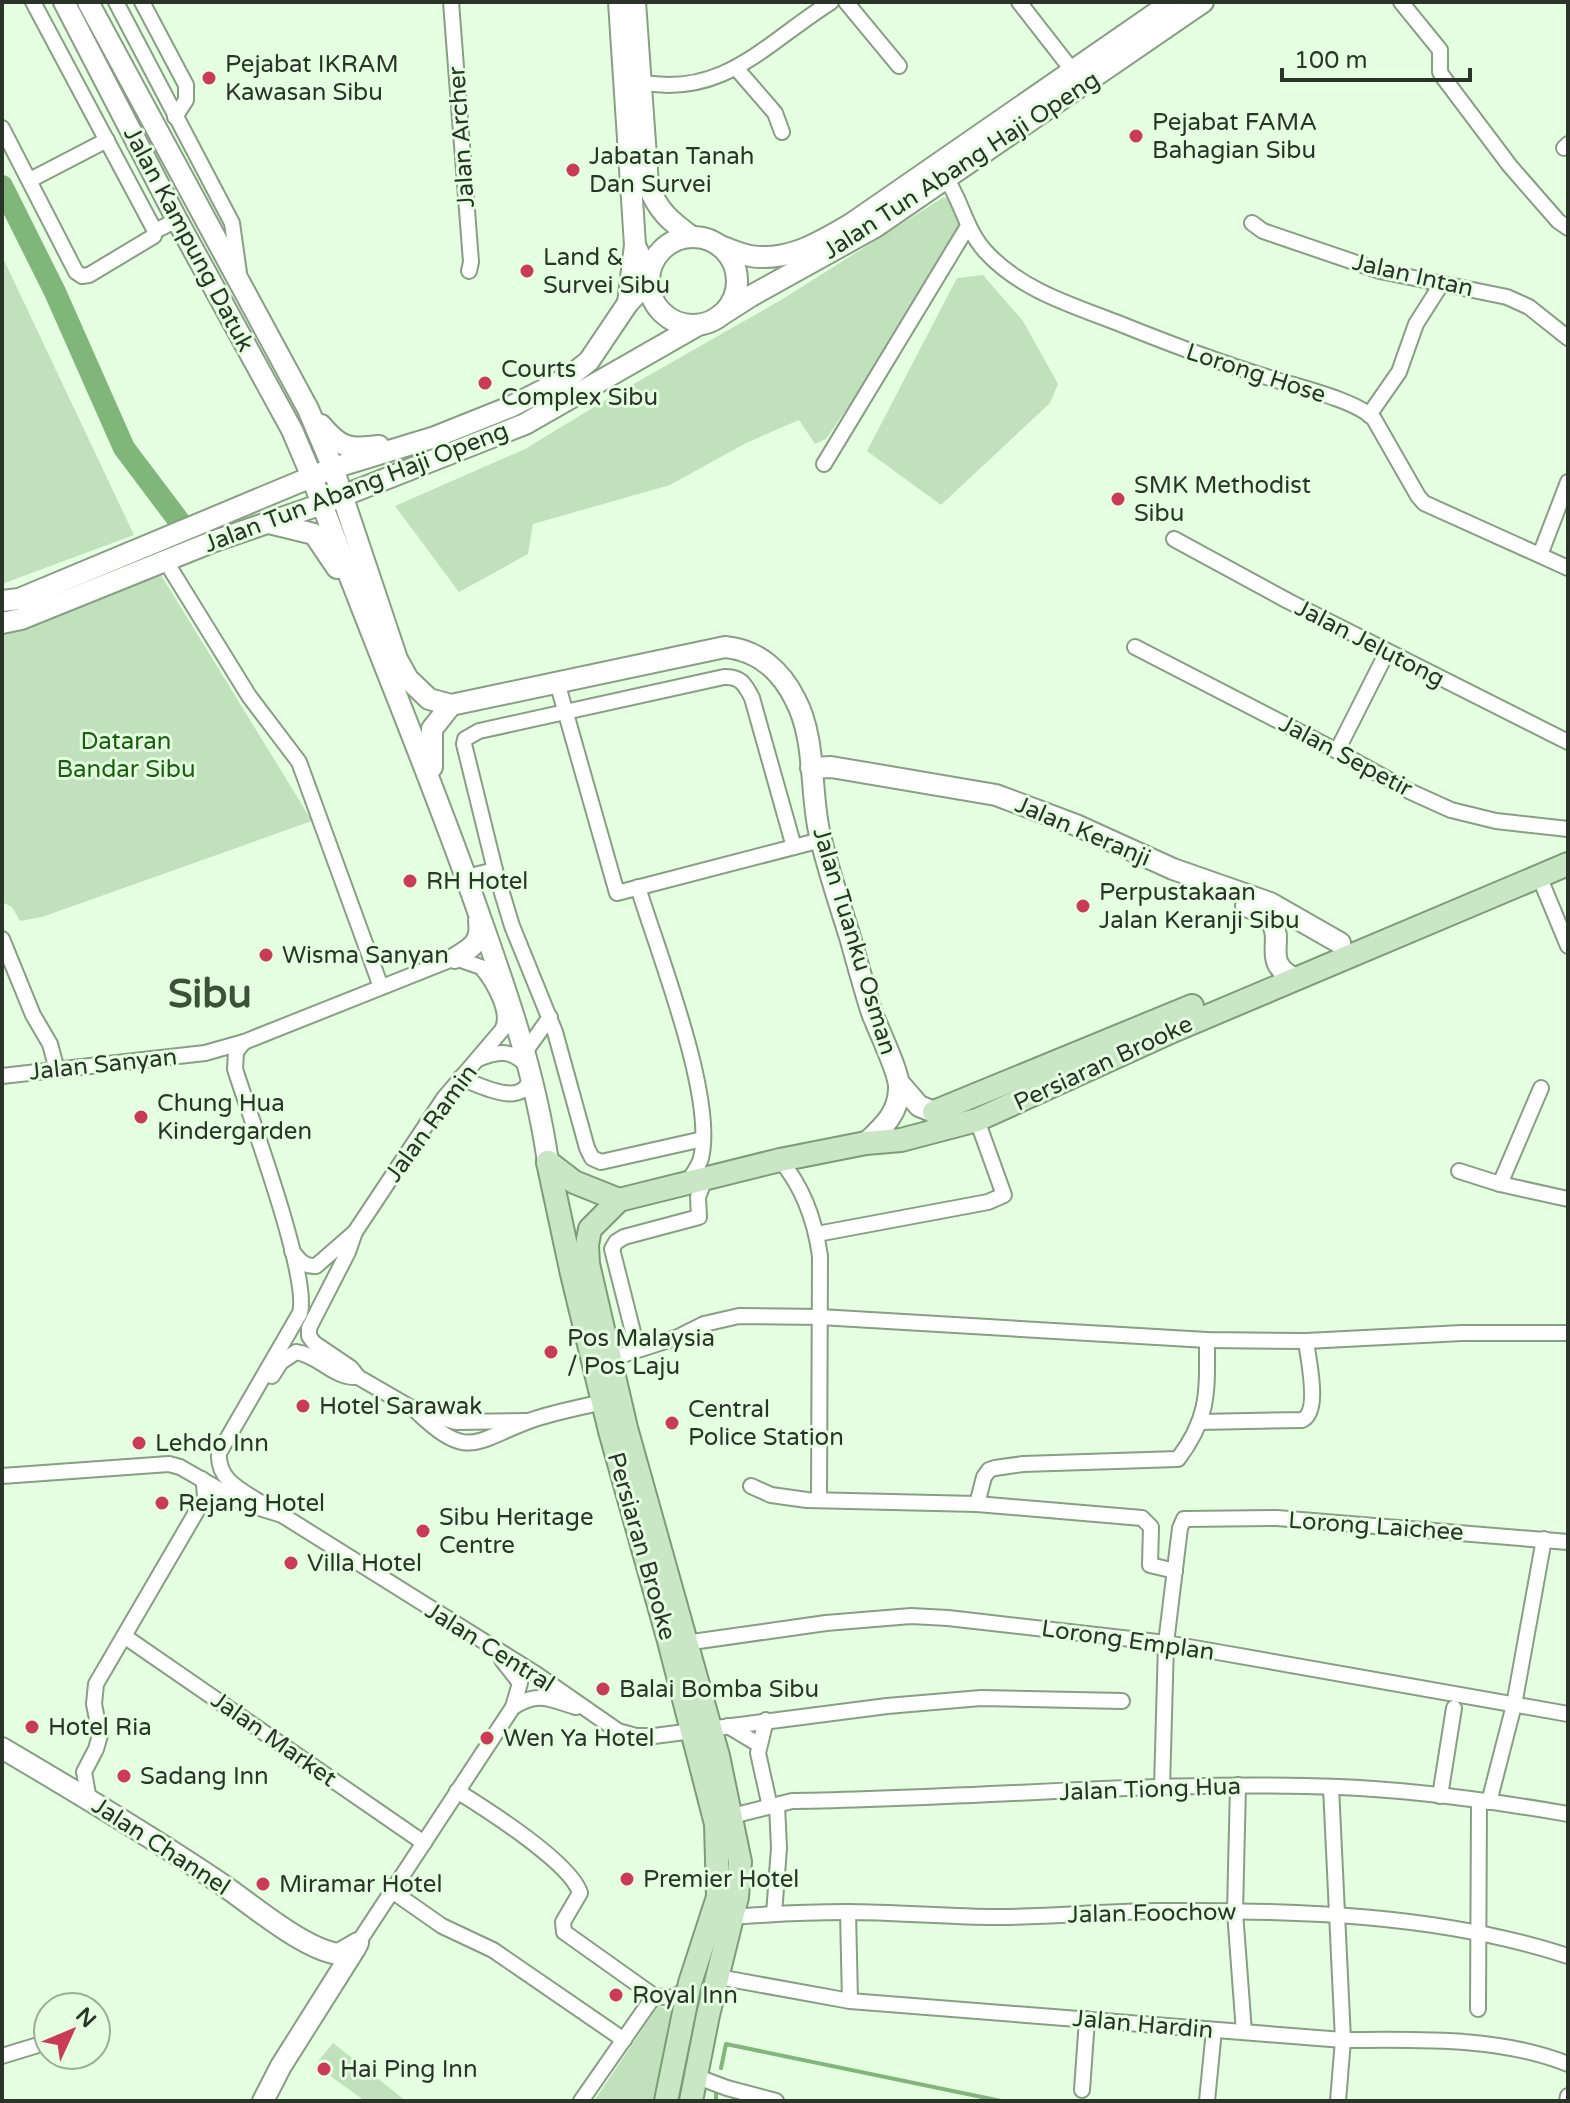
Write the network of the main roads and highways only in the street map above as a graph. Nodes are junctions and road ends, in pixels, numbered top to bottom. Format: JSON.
{"nodes":[{"id":1,"x":1568,"y":847,"type":"edge"},
{"id":2,"x":1568,"y":864,"type":"edge"},
{"id":3,"x":1288,"y":974,"type":"junction"},
{"id":4,"x":934,"y":1112,"type":"road end"},
{"id":5,"x":619,"y":1200,"type":"junction"},
{"id":6,"x":611,"y":1400,"type":"junction"},
{"id":7,"x":712,"y":1728,"type":"junction"},
{"id":8,"x":666,"y":2101,"type":"edge"},
{"id":9,"x":691,"y":2101,"type":"edge"}],
"edges":[{"from":1,"to":3,"type":"main road","name":"Persiaran Brooke"},
{"from":2,"to":3,"type":"main road","name":"Persiaran Brooke"},
{"from":3,"to":4,"type":"main road","name":"Persiaran Brooke"},
{"from":3,"to":5,"type":"main road","name":"Persiaran Brooke"},
{"from":5,"to":6,"type":"main road","name":"Persiaran Brooke"},
{"from":5,"to":6,"type":"main road","name":"Persiaran Brooke"},
{"from":6,"to":7,"type":"main road","name":"Persiaran Brooke"},
{"from":6,"to":7,"type":"main road","name":"Persiaran Brooke"},
{"from":7,"to":8,"type":"main road","name":"Persiaran Brooke"},
{"from":7,"to":9,"type":"main road","name":"Persiaran Brooke"}]}
